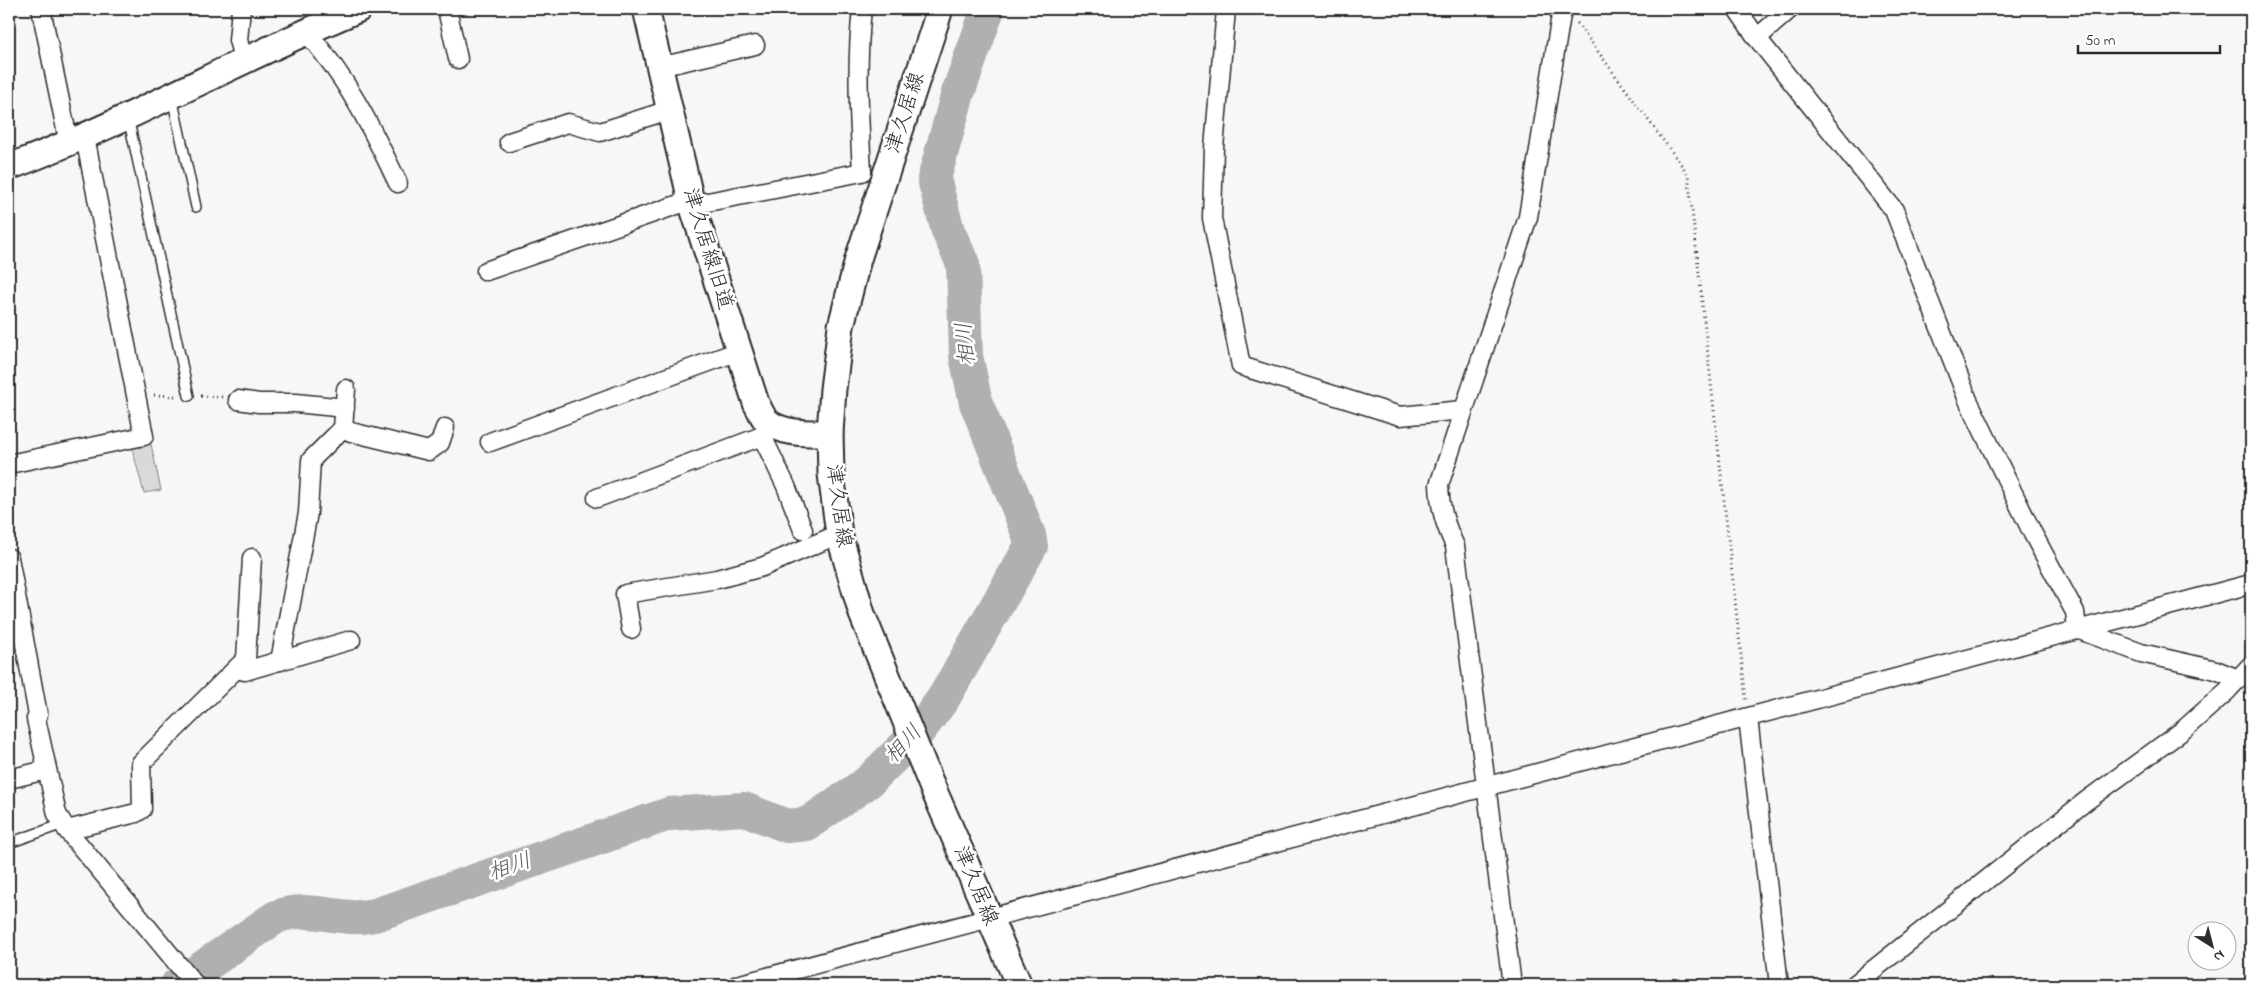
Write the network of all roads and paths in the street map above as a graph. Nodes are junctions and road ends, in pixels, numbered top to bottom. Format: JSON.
{"nodes":[{"id":1,"x":41,"y":9,"type":"edge"},
{"id":2,"x":241,"y":9,"type":"edge"},
{"id":3,"x":358,"y":9,"type":"edge"},
{"id":4,"x":447,"y":9,"type":"edge"},
{"id":5,"x":646,"y":9,"type":"edge"},
{"id":6,"x":862,"y":9,"type":"edge"},
{"id":7,"x":940,"y":9,"type":"edge"},
{"id":8,"x":1226,"y":9,"type":"edge"},
{"id":9,"x":1737,"y":9,"type":"edge"},
{"id":10,"x":1790,"y":9,"type":"edge"},
{"id":11,"x":1568,"y":13,"type":"edge"},
{"id":12,"x":306,"y":31,"type":"junction"},
{"id":13,"x":1757,"y":38,"type":"junction"},
{"id":14,"x":755,"y":45,"type":"dead end"},
{"id":15,"x":458,"y":59,"type":"dead end"},
{"id":16,"x":244,"y":62,"type":"junction"},
{"id":17,"x":659,"y":67,"type":"junction"},
{"id":18,"x":171,"y":96,"type":"junction"},
{"id":19,"x":669,"y":110,"type":"junction"},
{"id":20,"x":128,"y":117,"type":"junction"},
{"id":21,"x":77,"y":141,"type":"junction"},
{"id":22,"x":509,"y":142,"type":"dead end"},
{"id":23,"x":9,"y":167,"type":"edge"},
{"id":24,"x":873,"y":176,"type":"junction"},
{"id":25,"x":398,"y":183,"type":"dead end"},
{"id":26,"x":692,"y":202,"type":"junction"},
{"id":27,"x":196,"y":206,"type":"dead end"},
{"id":28,"x":486,"y":271,"type":"dead end"},
{"id":29,"x":739,"y":351,"type":"junction"},
{"id":30,"x":346,"y":388,"type":"dead end"},
{"id":31,"x":189,"y":396,"type":"dead end"},
{"id":32,"x":238,"y":400,"type":"dead end"},
{"id":33,"x":345,"y":408,"type":"junction"},
{"id":34,"x":1463,"y":410,"type":"junction"},
{"id":35,"x":343,"y":428,"type":"junction"},
{"id":36,"x":445,"y":428,"type":"dead end"},
{"id":37,"x":769,"y":431,"type":"junction"},
{"id":38,"x":830,"y":433,"type":"junction"},
{"id":39,"x":490,"y":442,"type":"dead end"},
{"id":40,"x":9,"y":464,"type":"edge"},
{"id":41,"x":598,"y":498,"type":"dead end"},
{"id":42,"x":803,"y":530,"type":"dead end"},
{"id":43,"x":839,"y":534,"type":"junction"},
{"id":44,"x":9,"y":558,"type":"edge"},
{"id":45,"x":252,"y":558,"type":"dead end"},
{"id":46,"x":2251,"y":584,"type":"edge"},
{"id":47,"x":631,"y":629,"type":"dead end"},
{"id":48,"x":2077,"y":629,"type":"junction"},
{"id":49,"x":351,"y":640,"type":"dead end"},
{"id":50,"x":280,"y":661,"type":"junction"},
{"id":51,"x":236,"y":668,"type":"junction"},
{"id":52,"x":2246,"y":672,"type":"edge"},
{"id":53,"x":1748,"y":718,"type":"junction"},
{"id":54,"x":46,"y":770,"type":"junction"},
{"id":55,"x":9,"y":779,"type":"edge"},
{"id":56,"x":1486,"y":785,"type":"junction"},
{"id":57,"x":65,"y":827,"type":"junction"},
{"id":58,"x":9,"y":843,"type":"edge"},
{"id":59,"x":988,"y":917,"type":"junction"},
{"id":60,"x":196,"y":985,"type":"edge"},
{"id":61,"x":737,"y":985,"type":"edge"},
{"id":62,"x":1020,"y":985,"type":"edge"},
{"id":63,"x":1512,"y":985,"type":"edge"},
{"id":64,"x":1779,"y":985,"type":"edge"},
{"id":65,"x":1854,"y":985,"type":"edge"}],
"edges":[{"from":1,"to":21,"type":"street"},
{"from":2,"to":16,"type":"street"},
{"from":3,"to":12,"type":"main road"},
{"from":4,"to":15,"type":"street"},
{"from":5,"to":17,"type":"main road","name":"津久居線旧道"},
{"from":6,"to":24,"type":"street"},
{"from":7,"to":24,"type":"main road","name":"津久居線"},
{"from":8,"to":34,"type":"street"},
{"from":9,"to":13,"type":"street"},
{"from":10,"to":13,"type":"street"},
{"from":11,"to":34,"type":"street"},
{"from":11,"to":53,"type":"path"},
{"from":12,"to":16,"type":"main road"},
{"from":12,"to":25,"type":"street"},
{"from":13,"to":48,"type":"street"},
{"from":14,"to":17,"type":"street"},
{"from":16,"to":18,"type":"main road"},
{"from":17,"to":19,"type":"main road","name":"津久居線旧道"},
{"from":18,"to":20,"type":"main road"},
{"from":18,"to":27,"type":"lane"},
{"from":19,"to":22,"type":"street"},
{"from":19,"to":26,"type":"main road","name":"津久居線旧道"},
{"from":20,"to":21,"type":"main road"},
{"from":20,"to":31,"type":"lane"},
{"from":21,"to":23,"type":"main road"},
{"from":21,"to":40,"type":"street"},
{"from":24,"to":26,"type":"street"},
{"from":24,"to":38,"type":"main road","name":"津久居線"},
{"from":26,"to":28,"type":"street"},
{"from":26,"to":29,"type":"main road","name":"津久居線旧道"},
{"from":29,"to":37,"type":"main road","name":"津久居線旧道"},
{"from":29,"to":39,"type":"street"},
{"from":30,"to":33,"type":"street"},
{"from":32,"to":33,"type":"street"},
{"from":33,"to":35,"type":"street"},
{"from":34,"to":56,"type":"street"},
{"from":35,"to":36,"type":"street"},
{"from":35,"to":50,"type":"street"},
{"from":37,"to":38,"type":"main road"},
{"from":37,"to":41,"type":"street"},
{"from":37,"to":42,"type":"street"},
{"from":38,"to":43,"type":"main road","name":"津久居線"},
{"from":43,"to":47,"type":"street"},
{"from":43,"to":59,"type":"main road","name":"津久居線"},
{"from":44,"to":54,"type":"street"},
{"from":45,"to":51,"type":"street"},
{"from":46,"to":48,"type":"street"},
{"from":48,"to":52,"type":"street"},
{"from":48,"to":53,"type":"street"},
{"from":49,"to":50,"type":"street"},
{"from":50,"to":51,"type":"street"},
{"from":51,"to":57,"type":"street"},
{"from":52,"to":65,"type":"street"},
{"from":53,"to":56,"type":"street"},
{"from":53,"to":64,"type":"street"},
{"from":54,"to":55,"type":"street"},
{"from":54,"to":57,"type":"street"},
{"from":56,"to":59,"type":"street"},
{"from":56,"to":63,"type":"street"},
{"from":57,"to":58,"type":"lane"},
{"from":57,"to":60,"type":"street"},
{"from":59,"to":61,"type":"street"},
{"from":59,"to":62,"type":"main road","name":"津久居線"}]}
